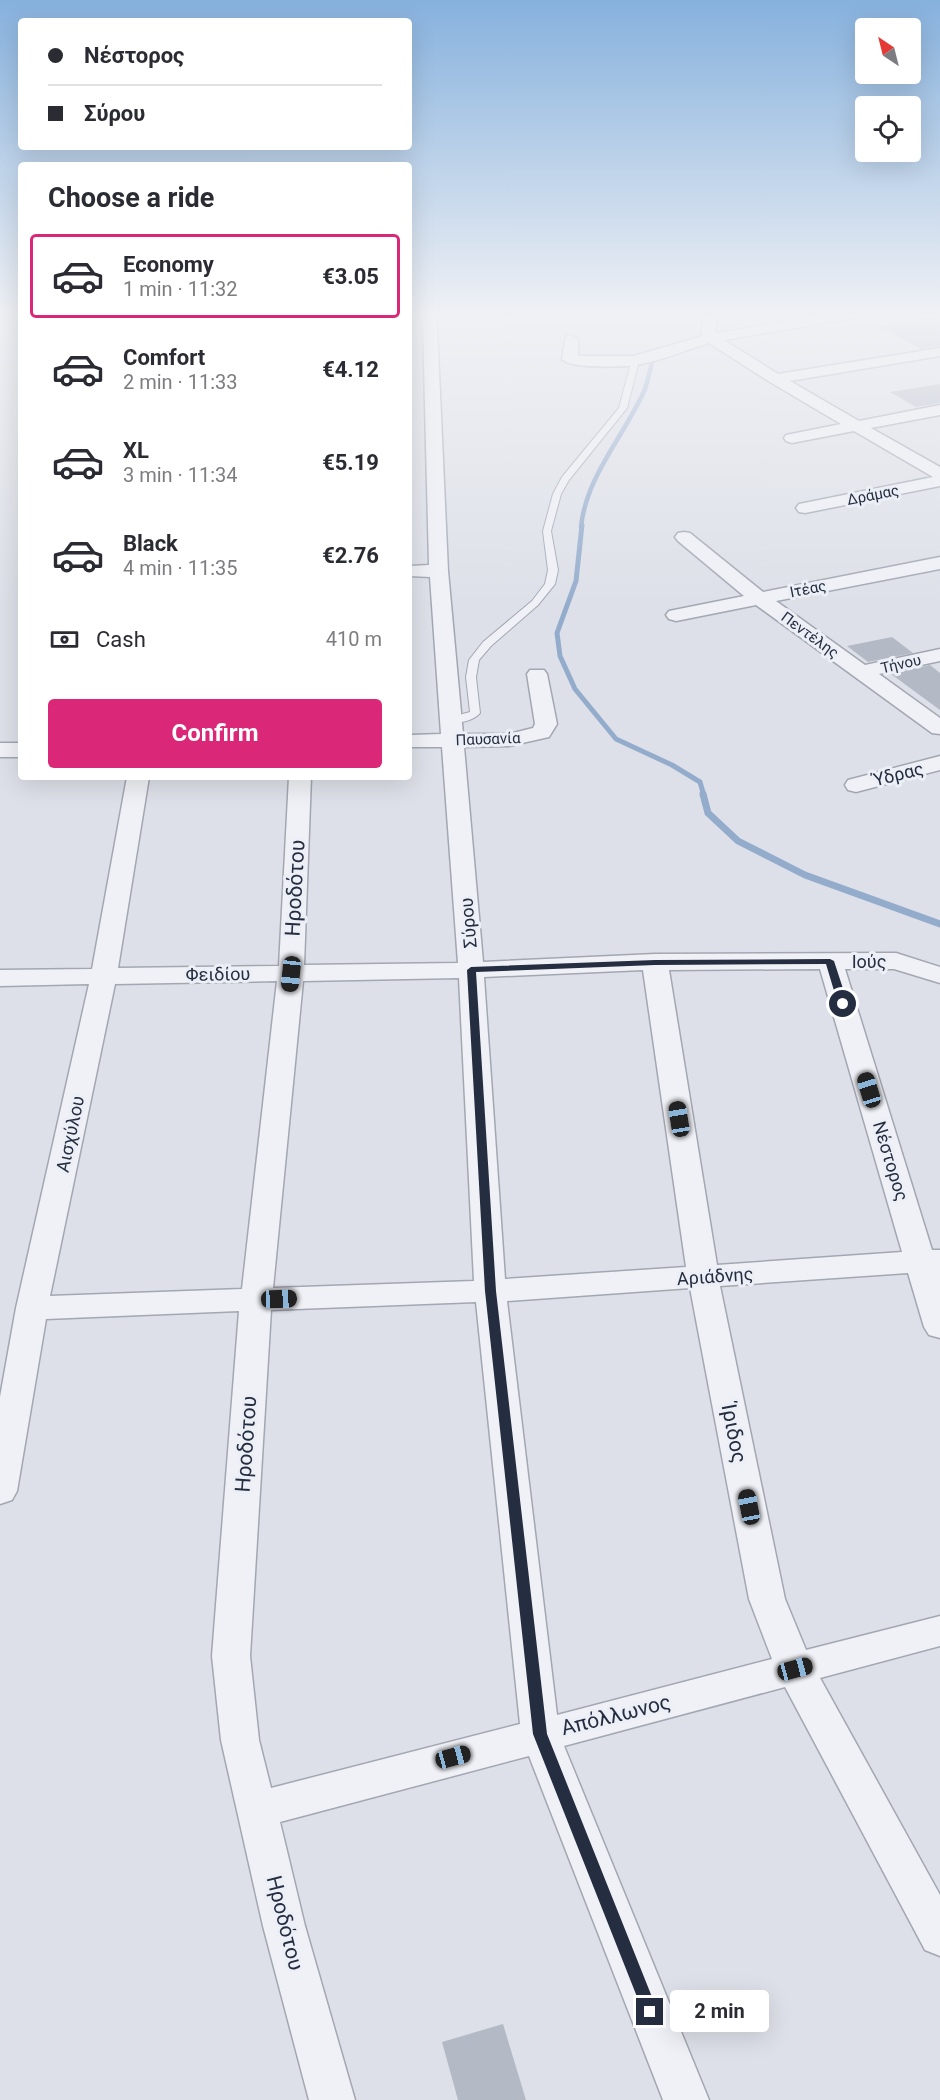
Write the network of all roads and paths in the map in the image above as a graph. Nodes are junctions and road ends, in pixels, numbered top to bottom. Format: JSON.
{"nodes":[{"id":1,"x":427,"y":411,"type":"edge"},
{"id":2,"x":620,"y":411,"type":"edge"},
{"id":3,"x":831,"y":411,"type":"edge"},
{"id":4,"x":940,"y":411,"type":"edge"},
{"id":5,"x":857,"y":426,"type":"junction"},
{"id":6,"x":792,"y":438,"type":"dead end"},
{"id":7,"x":940,"y":474,"type":"edge"},
{"id":8,"x":940,"y":481,"type":"edge"},
{"id":9,"x":806,"y":508,"type":"dead end"},
{"id":10,"x":684,"y":537,"type":"dead end"},
{"id":11,"x":940,"y":563,"type":"edge"},
{"id":12,"x":424,"y":571,"type":"edge"},
{"id":13,"x":760,"y":599,"type":"junction"},
{"id":14,"x":676,"y":615,"type":"dead end"},
{"id":15,"x":940,"y":655,"type":"edge"},
{"id":16,"x":862,"y":672,"type":"junction"},
{"id":17,"x":537,"y":674,"type":"dead end"},
{"id":18,"x":940,"y":728,"type":"edge"},
{"id":19,"x":452,"y":730,"type":"junction"},
{"id":20,"x":412,"y":740,"type":"edge"},
{"id":21,"x":0,"y":750,"type":"edge"},
{"id":22,"x":18,"y":750,"type":"edge"},
{"id":23,"x":940,"y":763,"type":"edge"},
{"id":24,"x":137,"y":780,"type":"edge"},
{"id":25,"x":300,"y":780,"type":"edge"},
{"id":26,"x":856,"y":785,"type":"dead end"},
{"id":27,"x":830,"y":961,"type":"junction"},
{"id":28,"x":655,"y":962,"type":"junction"},
{"id":29,"x":471,"y":970,"type":"junction"},
{"id":30,"x":291,"y":974,"type":"junction"},
{"id":31,"x":104,"y":975,"type":"junction"},
{"id":32,"x":940,"y":975,"type":"edge"},
{"id":33,"x":0,"y":978,"type":"edge"},
{"id":34,"x":931,"y":1261,"type":"edge"},
{"id":35,"x":703,"y":1276,"type":"junction"},
{"id":36,"x":490,"y":1291,"type":"junction"},
{"id":37,"x":256,"y":1300,"type":"junction"},
{"id":38,"x":32,"y":1308,"type":"junction"},
{"id":39,"x":940,"y":1327,"type":"edge"},
{"id":40,"x":0,"y":1491,"type":"edge"},
{"id":41,"x":940,"y":1631,"type":"edge"},
{"id":42,"x":795,"y":1669,"type":"junction"},
{"id":43,"x":540,"y":1734,"type":"junction"},
{"id":44,"x":257,"y":1810,"type":"junction"},
{"id":45,"x":940,"y":1936,"type":"edge"},
{"id":46,"x":332,"y":2100,"type":"edge"},
{"id":47,"x":686,"y":2100,"type":"edge"}],
"edges":[{"from":1,"to":12,"type":"street","name":"Σύρου"},
{"from":2,"to":19,"type":"lane"},
{"from":3,"to":5,"type":"street"},
{"from":4,"to":5,"type":"street"},
{"from":5,"to":6,"type":"street"},
{"from":5,"to":7,"type":"street"},
{"from":8,"to":9,"type":"street","name":"Δράμας"},
{"from":10,"to":13,"type":"street","name":"Πεντέλης"},
{"from":11,"to":13,"type":"street","name":"Ιτέας"},
{"from":12,"to":19,"type":"street","name":"Σύρου"},
{"from":13,"to":14,"type":"street","name":"Ιτέας"},
{"from":13,"to":16,"type":"street","name":"Πεντέλης"},
{"from":15,"to":16,"type":"street","name":"Τήνου"},
{"from":16,"to":18,"type":"street","name":"Πεντέλης"},
{"from":17,"to":19,"type":"street","name":"Παυσανία"},
{"from":19,"to":20,"type":"street","name":"Παυσανία"},
{"from":19,"to":29,"type":"street","name":"Σύρου"},
{"from":21,"to":22,"type":"street"},
{"from":23,"to":26,"type":"street","name":"Ύδρας"},
{"from":24,"to":31,"type":"street","name":"Αισχύλου"},
{"from":25,"to":30,"type":"street","name":"Ηροδότου"},
{"from":27,"to":28,"type":"street","name":"Ιούς"},
{"from":27,"to":32,"type":"street","name":"Ιούς"},
{"from":27,"to":34,"type":"street","name":"Νέστορος"},
{"from":28,"to":29,"type":"street","name":"Ιούς"},
{"from":28,"to":35,"type":"street","name":"Ίριδος"},
{"from":29,"to":30,"type":"street","name":"Φειδίου"},
{"from":29,"to":36,"type":"street","name":"Σύρου"},
{"from":30,"to":31,"type":"street","name":"Φειδίου"},
{"from":30,"to":37,"type":"street","name":"Ηροδότου"},
{"from":31,"to":33,"type":"street","name":"Φειδίου"},
{"from":31,"to":38,"type":"street","name":"Αισχύλου"},
{"from":34,"to":35,"type":"street","name":"Αριάδνης"},
{"from":34,"to":39,"type":"street","name":"Νέστορος"},
{"from":35,"to":36,"type":"street","name":"Αριάδνης"},
{"from":35,"to":42,"type":"street","name":"Ίριδος"},
{"from":36,"to":37,"type":"street","name":"Αριάδνης"},
{"from":36,"to":43,"type":"street","name":"Σύρου"},
{"from":37,"to":38,"type":"street","name":"Αριάδνης"},
{"from":37,"to":44,"type":"street","name":"Ηροδότου"},
{"from":38,"to":40,"type":"street","name":"Αισχύλου"},
{"from":41,"to":42,"type":"street","name":"Απόλλωνος"},
{"from":42,"to":43,"type":"street","name":"Απόλλωνος"},
{"from":42,"to":45,"type":"street","name":"Ίριδος"},
{"from":43,"to":44,"type":"street","name":"Απόλλωνος"},
{"from":43,"to":47,"type":"street","name":"Σύρου"},
{"from":44,"to":46,"type":"street","name":"Ηροδότου"}]}
